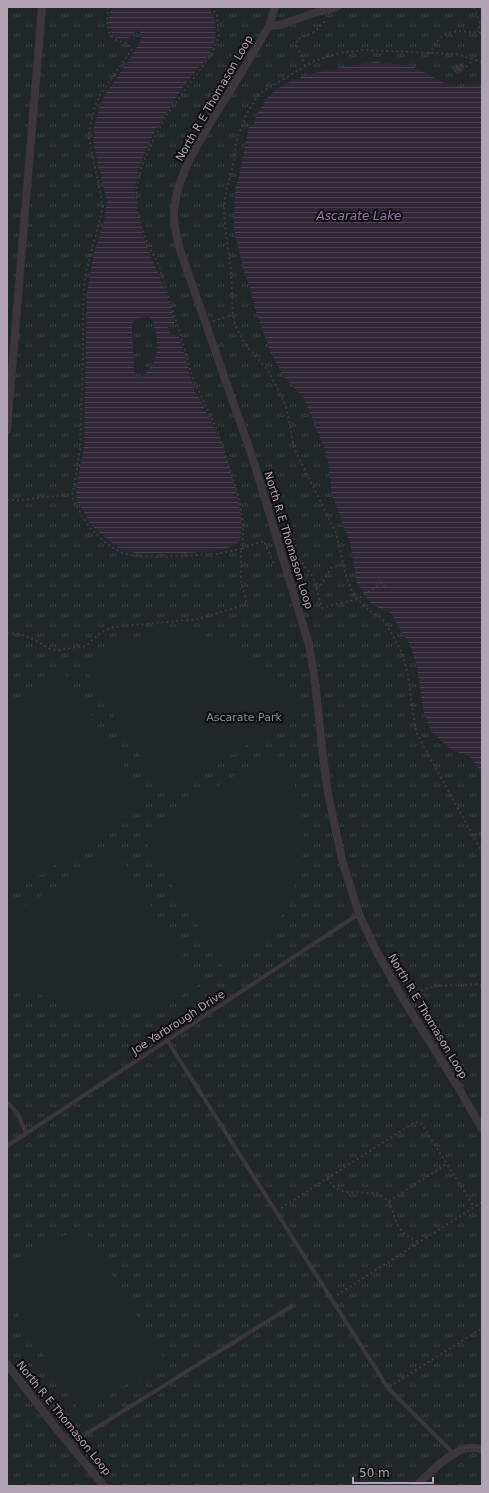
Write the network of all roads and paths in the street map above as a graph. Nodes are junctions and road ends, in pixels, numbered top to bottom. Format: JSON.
{"nodes":[{"id":1,"x":42,"y":7,"type":"edge"},
{"id":2,"x":108,"y":7,"type":"edge"},
{"id":3,"x":275,"y":7,"type":"edge"},
{"id":4,"x":337,"y":7,"type":"edge"},
{"id":5,"x":474,"y":7,"type":"edge"},
{"id":6,"x":317,"y":12,"type":"junction"},
{"id":7,"x":269,"y":26,"type":"junction"},
{"id":8,"x":478,"y":32,"type":"junction"},
{"id":9,"x":482,"y":33,"type":"edge"},
{"id":10,"x":429,"y":54,"type":"junction"},
{"id":11,"x":472,"y":59,"type":"junction"},
{"id":12,"x":482,"y":62,"type":"edge"},
{"id":13,"x":305,"y":66,"type":"junction"},
{"id":14,"x":466,"y":67,"type":"dead end"},
{"id":15,"x":233,"y":315,"type":"junction"},
{"id":16,"x":225,"y":316,"type":"dead end"},
{"id":17,"x":7,"y":430,"type":"edge"},
{"id":18,"x":72,"y":494,"type":"junction"},
{"id":19,"x":7,"y":500,"type":"edge"},
{"id":20,"x":241,"y":549,"type":"dead end"},
{"id":21,"x":343,"y":564,"type":"junction"},
{"id":22,"x":378,"y":577,"type":"dead end"},
{"id":23,"x":382,"y":583,"type":"junction"},
{"id":24,"x":316,"y":588,"type":"dead end"},
{"id":25,"x":385,"y":588,"type":"dead end"},
{"id":26,"x":358,"y":599,"type":"junction"},
{"id":27,"x":247,"y":604,"type":"dead end"},
{"id":28,"x":7,"y":633,"type":"edge"},
{"id":29,"x":482,"y":833,"type":"edge"},
{"id":30,"x":474,"y":835,"type":"junction"},
{"id":31,"x":482,"y":852,"type":"edge"},
{"id":32,"x":359,"y":914,"type":"junction"},
{"id":33,"x":482,"y":986,"type":"edge"},
{"id":34,"x":403,"y":1000,"type":"junction"},
{"id":35,"x":167,"y":1040,"type":"junction"},
{"id":36,"x":7,"y":1102,"type":"edge"},
{"id":37,"x":482,"y":1129,"type":"edge"},
{"id":38,"x":26,"y":1133,"type":"junction"},
{"id":39,"x":7,"y":1146,"type":"edge"},
{"id":40,"x":447,"y":1164,"type":"junction"},
{"id":41,"x":328,"y":1178,"type":"junction"},
{"id":42,"x":389,"y":1201,"type":"junction"},
{"id":43,"x":482,"y":1202,"type":"edge"},
{"id":44,"x":474,"y":1207,"type":"junction"},
{"id":45,"x":276,"y":1212,"type":"junction"},
{"id":46,"x":419,"y":1243,"type":"junction"},
{"id":47,"x":332,"y":1299,"type":"junction"},
{"id":48,"x":292,"y":1306,"type":"dead end"},
{"id":49,"x":482,"y":1328,"type":"edge"},
{"id":50,"x":7,"y":1364,"type":"edge"},
{"id":51,"x":388,"y":1388,"type":"junction"},
{"id":52,"x":70,"y":1444,"type":"junction"},
{"id":53,"x":482,"y":1450,"type":"edge"},
{"id":54,"x":453,"y":1454,"type":"junction"},
{"id":55,"x":104,"y":1486,"type":"edge"},
{"id":56,"x":416,"y":1486,"type":"edge"}],
"edges":[{"from":1,"to":17,"type":"street"},
{"from":2,"to":18,"type":"path"},
{"from":3,"to":7,"type":"street","name":"North R E Thomason Loop"},
{"from":4,"to":6,"type":"street"},
{"from":5,"to":8,"type":"path"},
{"from":6,"to":7,"type":"street"},
{"from":6,"to":13,"type":"path"},
{"from":7,"to":32,"type":"street","name":"North R E Thomason Loop"},
{"from":8,"to":9,"type":"path"},
{"from":8,"to":10,"type":"path"},
{"from":10,"to":11,"type":"path"},
{"from":10,"to":13,"type":"path"},
{"from":11,"to":12,"type":"path"},
{"from":11,"to":14,"type":"path"},
{"from":13,"to":15,"type":"path"},
{"from":15,"to":16,"type":"path"},
{"from":15,"to":21,"type":"path"},
{"from":18,"to":19,"type":"path"},
{"from":18,"to":20,"type":"path"},
{"from":21,"to":24,"type":"path"},
{"from":21,"to":26,"type":"path"},
{"from":22,"to":23,"type":"path"},
{"from":23,"to":25,"type":"path"},
{"from":23,"to":26,"type":"path"},
{"from":26,"to":30,"type":"path"},
{"from":27,"to":28,"type":"path"},
{"from":29,"to":30,"type":"path"},
{"from":30,"to":31,"type":"path"},
{"from":32,"to":34,"type":"street","name":"North R E Thomason Loop"},
{"from":32,"to":35,"type":"lane","name":"Joe Yarbrough Drive"},
{"from":33,"to":34,"type":"path"},
{"from":34,"to":37,"type":"street","name":"North R E Thomason Loop"},
{"from":35,"to":38,"type":"lane","name":"Joe Yarbrough Drive"},
{"from":35,"to":45,"type":"lane"},
{"from":36,"to":38,"type":"lane"},
{"from":38,"to":39,"type":"lane","name":"Joe Yarbrough Drive"},
{"from":40,"to":41,"type":"path"},
{"from":40,"to":42,"type":"path"},
{"from":40,"to":44,"type":"path"},
{"from":41,"to":42,"type":"path"},
{"from":41,"to":45,"type":"path"},
{"from":42,"to":46,"type":"path"},
{"from":43,"to":44,"type":"path"},
{"from":44,"to":46,"type":"path"},
{"from":45,"to":47,"type":"lane"},
{"from":46,"to":47,"type":"path"},
{"from":47,"to":51,"type":"lane"},
{"from":48,"to":52,"type":"lane"},
{"from":49,"to":51,"type":"path"},
{"from":50,"to":52,"type":"street","name":"North R E Thomason Loop"},
{"from":51,"to":54,"type":"lane"},
{"from":52,"to":55,"type":"street","name":"North R E Thomason Loop"},
{"from":53,"to":54,"type":"street"},
{"from":54,"to":56,"type":"street"}]}
